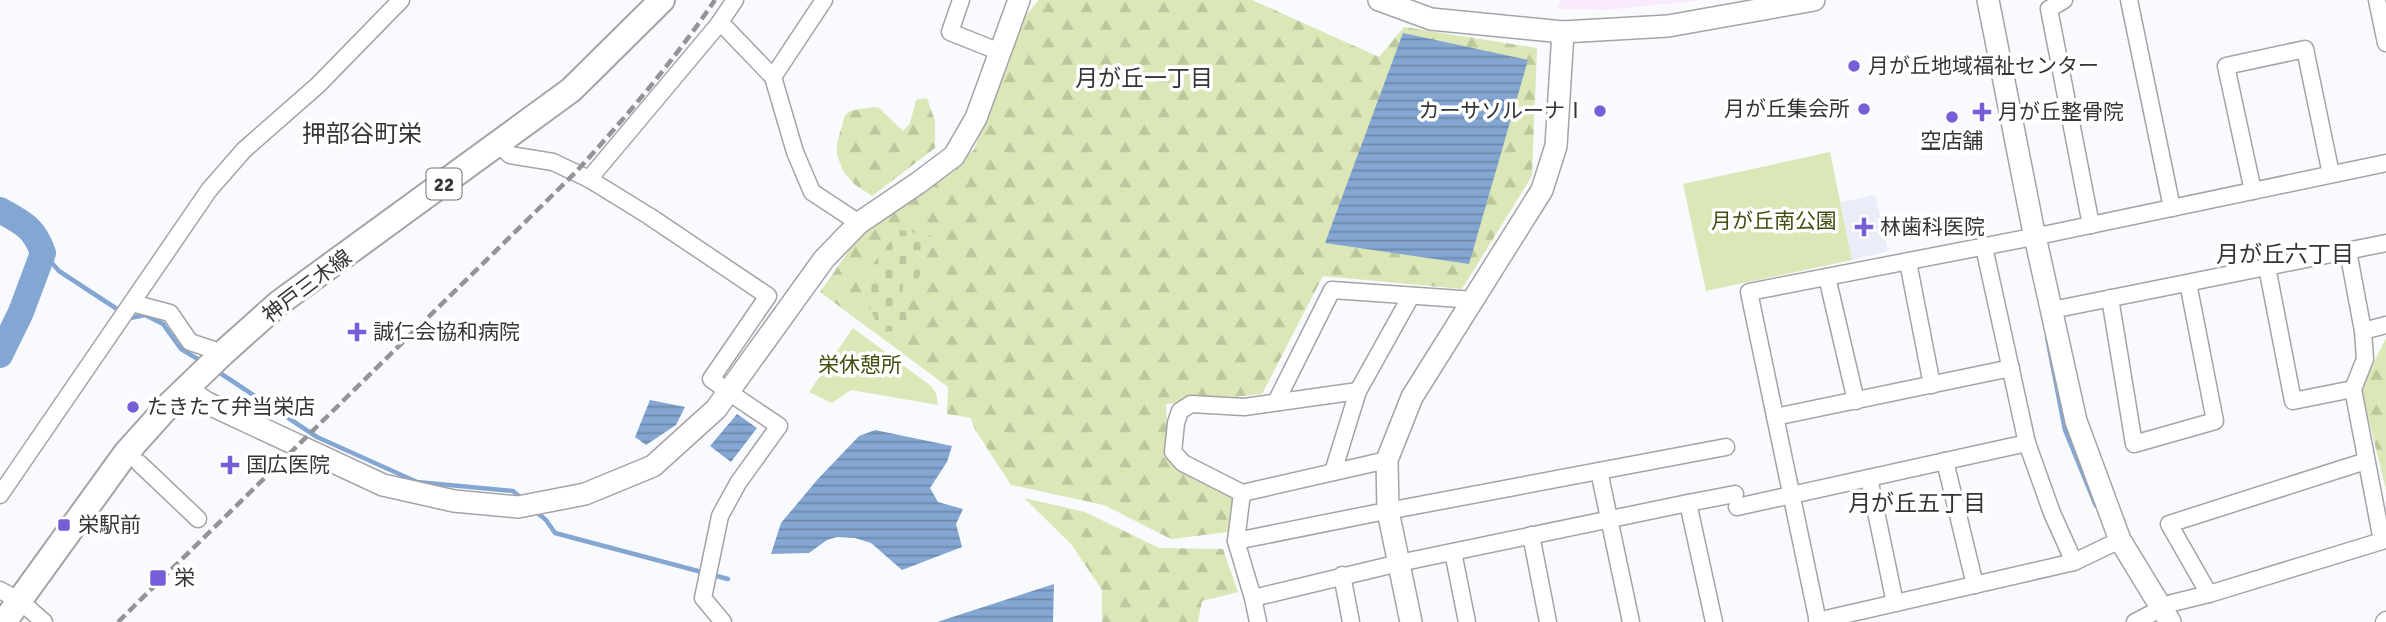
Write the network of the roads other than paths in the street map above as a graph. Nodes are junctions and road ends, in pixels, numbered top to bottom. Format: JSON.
{"nodes":[{"id":1,"x":401,"y":0,"type":"edge"},
{"id":2,"x":662,"y":0,"type":"edge"},
{"id":3,"x":735,"y":0,"type":"edge"},
{"id":4,"x":824,"y":0,"type":"edge"},
{"id":5,"x":961,"y":0,"type":"edge"},
{"id":6,"x":1019,"y":0,"type":"edge"},
{"id":7,"x":1379,"y":0,"type":"edge"},
{"id":8,"x":1814,"y":0,"type":"edge"},
{"id":9,"x":1988,"y":0,"type":"edge"},
{"id":10,"x":2064,"y":0,"type":"edge"},
{"id":11,"x":2129,"y":0,"type":"edge"},
{"id":12,"x":2377,"y":0,"type":"edge"},
{"id":13,"x":720,"y":22,"type":"junction"},
{"id":14,"x":1563,"y":32,"type":"junction"},
{"id":15,"x":2386,"y":43,"type":"edge"},
{"id":16,"x":1000,"y":52,"type":"junction"},
{"id":17,"x":772,"y":77,"type":"junction"},
{"id":18,"x":498,"y":144,"type":"junction"},
{"id":19,"x":2386,"y":163,"type":"edge"},
{"id":20,"x":2331,"y":174,"type":"junction"},
{"id":21,"x":589,"y":179,"type":"junction"},
{"id":22,"x":2253,"y":191,"type":"junction"},
{"id":23,"x":2172,"y":208,"type":"junction"},
{"id":24,"x":859,"y":223,"type":"junction"},
{"id":25,"x":2091,"y":225,"type":"junction"},
{"id":26,"x":2036,"y":237,"type":"junction"},
{"id":27,"x":2386,"y":243,"type":"edge"},
{"id":28,"x":1984,"y":247,"type":"junction"},
{"id":29,"x":2348,"y":251,"type":"junction"},
{"id":30,"x":1908,"y":262,"type":"junction"},
{"id":31,"x":2267,"y":267,"type":"junction"},
{"id":32,"x":1827,"y":277,"type":"junction"},
{"id":33,"x":2188,"y":283,"type":"junction"},
{"id":34,"x":1411,"y":296,"type":"junction"},
{"id":35,"x":2110,"y":298,"type":"junction"},
{"id":36,"x":1475,"y":300,"type":"junction"},
{"id":37,"x":130,"y":306,"type":"junction"},
{"id":38,"x":2052,"y":310,"type":"junction"},
{"id":39,"x":2386,"y":325,"type":"edge"},
{"id":40,"x":2363,"y":331,"type":"junction"},
{"id":41,"x":215,"y":361,"type":"junction"},
{"id":42,"x":2011,"y":368,"type":"junction"},
{"id":43,"x":1932,"y":385,"type":"junction"},
{"id":44,"x":186,"y":389,"type":"junction"},
{"id":45,"x":2353,"y":389,"type":"junction"},
{"id":46,"x":1358,"y":391,"type":"junction"},
{"id":47,"x":731,"y":393,"type":"junction"},
{"id":48,"x":1856,"y":401,"type":"junction"},
{"id":49,"x":1276,"y":402,"type":"junction"},
{"id":50,"x":1775,"y":417,"type":"junction"},
{"id":51,"x":2027,"y":443,"type":"junction"},
{"id":52,"x":1726,"y":447,"type":"dead end"},
{"id":53,"x":1387,"y":460,"type":"junction"},
{"id":54,"x":1945,"y":461,"type":"junction"},
{"id":55,"x":2366,"y":461,"type":"junction"},
{"id":56,"x":139,"y":463,"type":"dead end"},
{"id":57,"x":1599,"y":471,"type":"junction"},
{"id":58,"x":1333,"y":472,"type":"junction"},
{"id":59,"x":1869,"y":478,"type":"junction"},
{"id":60,"x":1242,"y":493,"type":"junction"},
{"id":61,"x":0,"y":495,"type":"edge"},
{"id":62,"x":1791,"y":495,"type":"junction"},
{"id":63,"x":1688,"y":503,"type":"junction"},
{"id":64,"x":1398,"y":509,"type":"dead end"},
{"id":65,"x":1376,"y":513,"type":"dead end"},
{"id":66,"x":198,"y":519,"type":"dead end"},
{"id":67,"x":1609,"y":519,"type":"junction"},
{"id":68,"x":1531,"y":536,"type":"junction"},
{"id":69,"x":2120,"y":540,"type":"junction"},
{"id":70,"x":1236,"y":541,"type":"junction"},
{"id":71,"x":1453,"y":552,"type":"junction"},
{"id":72,"x":2074,"y":562,"type":"junction"},
{"id":73,"x":1399,"y":563,"type":"junction"},
{"id":74,"x":1342,"y":575,"type":"junction"},
{"id":75,"x":1975,"y":585,"type":"junction"},
{"id":76,"x":2210,"y":594,"type":"junction"},
{"id":77,"x":10,"y":595,"type":"edge"},
{"id":78,"x":1254,"y":598,"type":"junction"},
{"id":79,"x":1895,"y":603,"type":"junction"},
{"id":80,"x":2166,"y":615,"type":"edge"},
{"id":81,"x":718,"y":616,"type":"edge"},
{"id":82,"x":1818,"y":621,"type":"edge"},
{"id":83,"x":4,"y":622,"type":"edge"},
{"id":84,"x":44,"y":622,"type":"edge"},
{"id":85,"x":1258,"y":622,"type":"edge"},
{"id":86,"x":1351,"y":622,"type":"edge"},
{"id":87,"x":1411,"y":622,"type":"edge"},
{"id":88,"x":1467,"y":622,"type":"edge"},
{"id":89,"x":1548,"y":622,"type":"edge"},
{"id":90,"x":1632,"y":622,"type":"edge"},
{"id":91,"x":1714,"y":622,"type":"edge"},
{"id":92,"x":2135,"y":622,"type":"edge"}],
"edges":[{"from":1,"to":37,"type":"street"},
{"from":2,"to":18,"type":"main road","name":"神戸三木線","number":"22"},
{"from":3,"to":13,"type":"street"},
{"from":4,"to":17,"type":"street"},
{"from":5,"to":16,"type":"street"},
{"from":6,"to":16,"type":"street"},
{"from":7,"to":14,"type":"street"},
{"from":8,"to":14,"type":"street"},
{"from":9,"to":26,"type":"street"},
{"from":10,"to":25,"type":"street"},
{"from":11,"to":23,"type":"street"},
{"from":12,"to":15,"type":"street"},
{"from":13,"to":17,"type":"street"},
{"from":13,"to":21,"type":"street"},
{"from":14,"to":36,"type":"street"},
{"from":16,"to":24,"type":"street"},
{"from":17,"to":24,"type":"street"},
{"from":18,"to":21,"type":"street"},
{"from":18,"to":41,"type":"main road","name":"神戸三木線","number":"22"},
{"from":19,"to":20,"type":"street"},
{"from":20,"to":22,"type":"street"},
{"from":20,"to":22,"type":"street"},
{"from":21,"to":47,"type":"street"},
{"from":22,"to":23,"type":"street"},
{"from":23,"to":25,"type":"street"},
{"from":24,"to":47,"type":"street"},
{"from":25,"to":26,"type":"street"},
{"from":26,"to":28,"type":"street"},
{"from":26,"to":38,"type":"street"},
{"from":27,"to":29,"type":"street"},
{"from":28,"to":30,"type":"street"},
{"from":28,"to":42,"type":"street"},
{"from":29,"to":31,"type":"street"},
{"from":29,"to":40,"type":"street"},
{"from":30,"to":32,"type":"street"},
{"from":30,"to":43,"type":"street"},
{"from":31,"to":33,"type":"street"},
{"from":31,"to":45,"type":"street"},
{"from":32,"to":48,"type":"street"},
{"from":32,"to":50,"type":"street"},
{"from":33,"to":35,"type":"street"},
{"from":33,"to":35,"type":"street"},
{"from":34,"to":36,"type":"street"},
{"from":34,"to":46,"type":"street"},
{"from":34,"to":49,"type":"street"},
{"from":35,"to":38,"type":"street"},
{"from":36,"to":53,"type":"street"},
{"from":37,"to":41,"type":"street"},
{"from":37,"to":61,"type":"street"},
{"from":38,"to":69,"type":"street"},
{"from":39,"to":40,"type":"street"},
{"from":40,"to":45,"type":"street"},
{"from":41,"to":44,"type":"main road","name":"神戸三木線","number":"22"},
{"from":42,"to":43,"type":"street"},
{"from":42,"to":51,"type":"street"},
{"from":43,"to":48,"type":"street"},
{"from":44,"to":47,"type":"street"},
{"from":44,"to":77,"type":"main road","name":"神戸三木線","number":"22"},
{"from":45,"to":55,"type":"street"},
{"from":46,"to":49,"type":"street"},
{"from":46,"to":58,"type":"street"},
{"from":47,"to":81,"type":"street"},
{"from":48,"to":50,"type":"street"},
{"from":49,"to":60,"type":"street"},
{"from":50,"to":62,"type":"street"},
{"from":51,"to":54,"type":"street"},
{"from":51,"to":72,"type":"street"},
{"from":52,"to":57,"type":"street"},
{"from":53,"to":58,"type":"street"},
{"from":53,"to":73,"type":"street"},
{"from":54,"to":59,"type":"street"},
{"from":54,"to":75,"type":"street"},
{"from":55,"to":76,"type":"street"},
{"from":55,"to":76,"type":"street"},
{"from":56,"to":66,"type":"street"},
{"from":57,"to":64,"type":"street"},
{"from":57,"to":67,"type":"street"},
{"from":58,"to":60,"type":"street"},
{"from":59,"to":62,"type":"street"},
{"from":59,"to":79,"type":"street"},
{"from":60,"to":70,"type":"street"},
{"from":62,"to":63,"type":"street"},
{"from":62,"to":82,"type":"street"},
{"from":63,"to":67,"type":"street"},
{"from":63,"to":91,"type":"street"},
{"from":65,"to":70,"type":"street"},
{"from":67,"to":68,"type":"street"},
{"from":67,"to":90,"type":"street"},
{"from":68,"to":71,"type":"street"},
{"from":68,"to":89,"type":"street"},
{"from":69,"to":72,"type":"street"},
{"from":69,"to":80,"type":"street"},
{"from":70,"to":78,"type":"street"},
{"from":71,"to":73,"type":"street"},
{"from":71,"to":88,"type":"street"},
{"from":72,"to":75,"type":"street"},
{"from":73,"to":74,"type":"street"},
{"from":73,"to":87,"type":"street"},
{"from":74,"to":78,"type":"street"},
{"from":74,"to":86,"type":"street"},
{"from":75,"to":79,"type":"street"},
{"from":76,"to":80,"type":"street"},
{"from":77,"to":83,"type":"main road","name":"神戸三木線","number":"22"},
{"from":77,"to":84,"type":"street"},
{"from":78,"to":85,"type":"street"},
{"from":79,"to":82,"type":"street"},
{"from":80,"to":92,"type":"street"}]}
